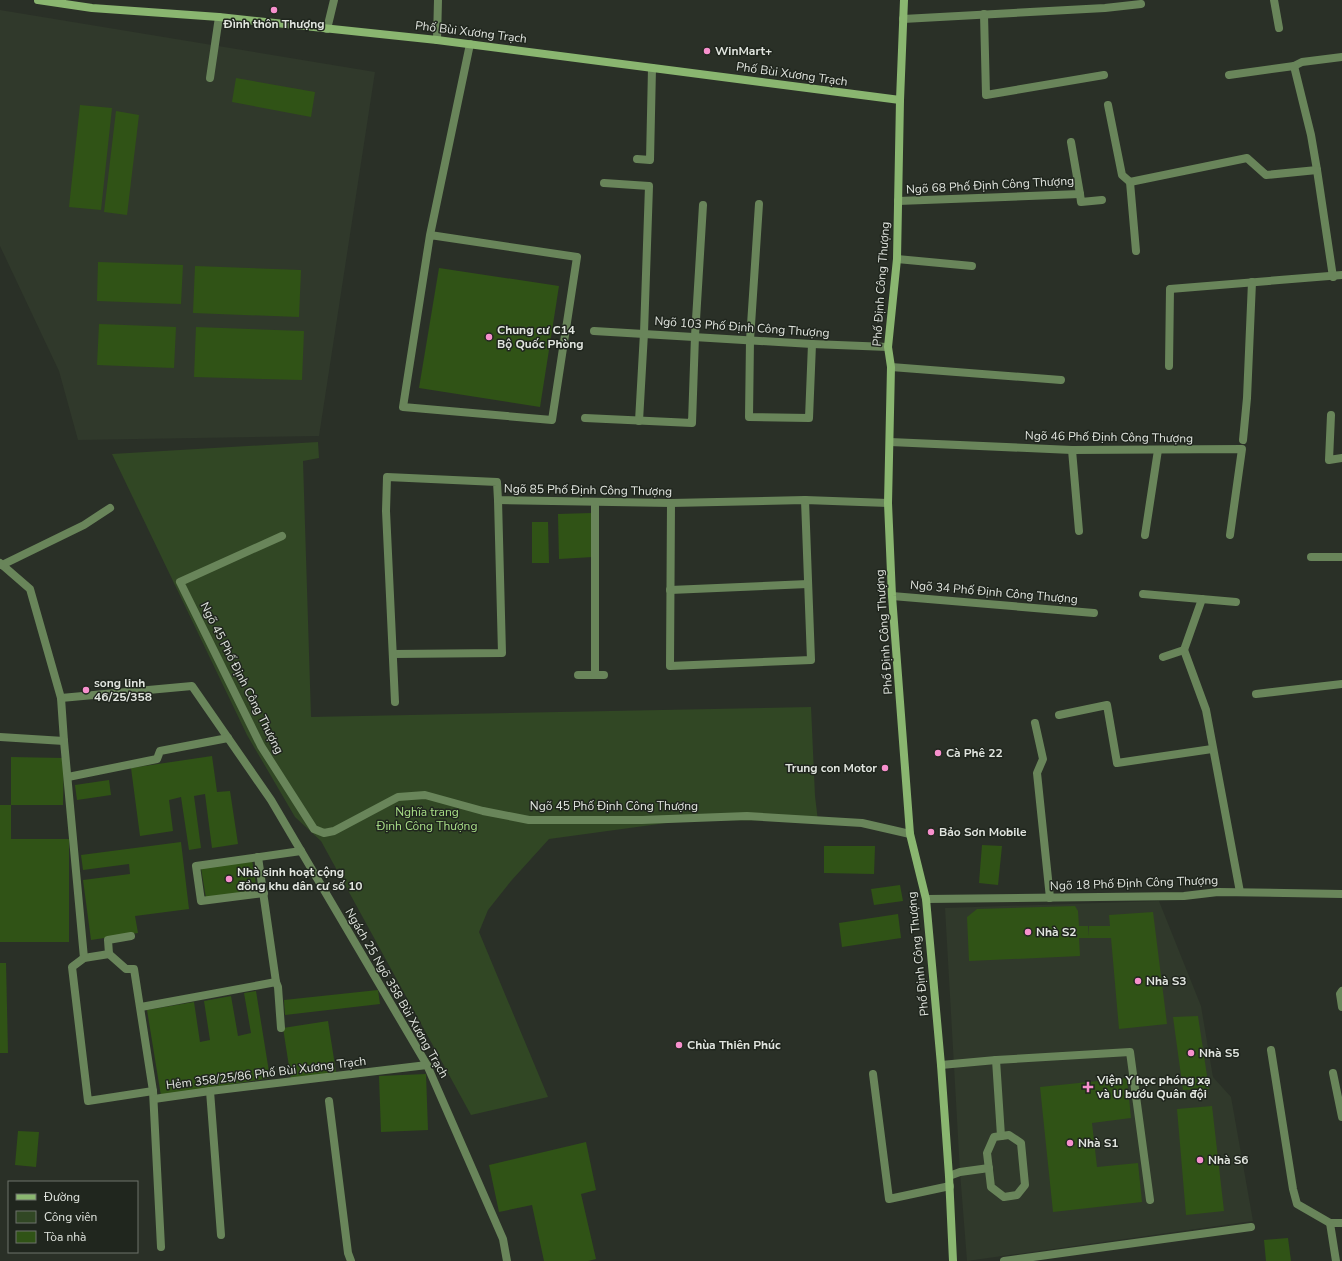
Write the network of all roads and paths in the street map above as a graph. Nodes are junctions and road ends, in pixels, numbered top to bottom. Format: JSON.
{"nodes":[{"id":1,"x":38,"y":0,"type":"edge"},
{"id":2,"x":334,"y":0,"type":"edge"},
{"id":3,"x":438,"y":0,"type":"edge"},
{"id":4,"x":904,"y":0,"type":"edge"},
{"id":5,"x":1274,"y":0,"type":"edge"},
{"id":6,"x":1104,"y":4,"type":"edge"},
{"id":7,"x":1141,"y":4,"type":"dead end"},
{"id":8,"x":984,"y":14,"type":"junction"},
{"id":9,"x":219,"y":17,"type":"junction"},
{"id":10,"x":903,"y":19,"type":"junction"},
{"id":11,"x":1279,"y":28,"type":"dead end"},
{"id":12,"x":327,"y":29,"type":"junction"},
{"id":13,"x":437,"y":40,"type":"junction"},
{"id":14,"x":470,"y":44,"type":"junction"},
{"id":15,"x":1342,"y":57,"type":"edge"},
{"id":16,"x":1294,"y":66,"type":"junction"},
{"id":17,"x":652,"y":68,"type":"junction"},
{"id":18,"x":1104,"y":75,"type":"dead end"},
{"id":19,"x":1229,"y":75,"type":"dead end"},
{"id":20,"x":210,"y":78,"type":"dead end"},
{"id":21,"x":900,"y":100,"type":"junction"},
{"id":22,"x":1108,"y":105,"type":"dead end"},
{"id":23,"x":1071,"y":142,"type":"dead end"},
{"id":24,"x":637,"y":159,"type":"dead end"},
{"id":25,"x":1318,"y":170,"type":"junction"},
{"id":26,"x":1130,"y":182,"type":"junction"},
{"id":27,"x":604,"y":183,"type":"dead end"},
{"id":28,"x":1080,"y":194,"type":"junction"},
{"id":29,"x":1102,"y":200,"type":"dead end"},
{"id":30,"x":898,"y":201,"type":"junction"},
{"id":31,"x":759,"y":204,"type":"dead end"},
{"id":32,"x":703,"y":205,"type":"dead end"},
{"id":33,"x":430,"y":235,"type":"junction"},
{"id":34,"x":1136,"y":251,"type":"dead end"},
{"id":35,"x":897,"y":259,"type":"junction"},
{"id":36,"x":972,"y":266,"type":"dead end"},
{"id":37,"x":1342,"y":276,"type":"edge"},
{"id":38,"x":1333,"y":277,"type":"junction"},
{"id":39,"x":1252,"y":282,"type":"junction"},
{"id":40,"x":594,"y":331,"type":"dead end"},
{"id":41,"x":644,"y":333,"type":"junction"},
{"id":42,"x":695,"y":336,"type":"junction"},
{"id":43,"x":750,"y":340,"type":"junction"},
{"id":44,"x":812,"y":344,"type":"junction"},
{"id":45,"x":888,"y":347,"type":"junction"},
{"id":46,"x":891,"y":366,"type":"junction"},
{"id":47,"x":1169,"y":366,"type":"dead end"},
{"id":48,"x":1061,"y":380,"type":"dead end"},
{"id":49,"x":1331,"y":415,"type":"dead end"},
{"id":50,"x":585,"y":418,"type":"dead end"},
{"id":51,"x":639,"y":421,"type":"junction"},
{"id":52,"x":1243,"y":440,"type":"dead end"},
{"id":53,"x":890,"y":442,"type":"junction"},
{"id":54,"x":1072,"y":450,"type":"junction"},
{"id":55,"x":1158,"y":450,"type":"junction"},
{"id":56,"x":1342,"y":458,"type":"edge"},
{"id":57,"x":498,"y":500,"type":"junction"},
{"id":58,"x":805,"y":500,"type":"junction"},
{"id":59,"x":595,"y":502,"type":"junction"},
{"id":60,"x":671,"y":503,"type":"junction"},
{"id":61,"x":888,"y":503,"type":"junction"},
{"id":62,"x":110,"y":508,"type":"dead end"},
{"id":63,"x":1078,"y":531,"type":"dead end"},
{"id":64,"x":1145,"y":535,"type":"dead end"},
{"id":65,"x":1230,"y":535,"type":"dead end"},
{"id":66,"x":282,"y":536,"type":"dead end"},
{"id":67,"x":1311,"y":557,"type":"dead end"},
{"id":68,"x":1342,"y":557,"type":"edge"},
{"id":69,"x":1,"y":564,"type":"edge"},
{"id":70,"x":808,"y":584,"type":"junction"},
{"id":71,"x":670,"y":590,"type":"junction"},
{"id":72,"x":1143,"y":594,"type":"dead end"},
{"id":73,"x":892,"y":596,"type":"junction"},
{"id":74,"x":1202,"y":599,"type":"junction"},
{"id":75,"x":1236,"y":602,"type":"dead end"},
{"id":76,"x":1094,"y":613,"type":"dead end"},
{"id":77,"x":1184,"y":650,"type":"junction"},
{"id":78,"x":393,"y":654,"type":"junction"},
{"id":79,"x":1163,"y":657,"type":"dead end"},
{"id":80,"x":578,"y":675,"type":"dead end"},
{"id":81,"x":595,"y":675,"type":"junction"},
{"id":82,"x":604,"y":675,"type":"dead end"},
{"id":83,"x":1342,"y":684,"type":"edge"},
{"id":84,"x":1256,"y":694,"type":"dead end"},
{"id":85,"x":61,"y":698,"type":"junction"},
{"id":86,"x":395,"y":702,"type":"dead end"},
{"id":87,"x":1059,"y":715,"type":"dead end"},
{"id":88,"x":1035,"y":723,"type":"dead end"},
{"id":89,"x":0,"y":737,"type":"edge"},
{"id":90,"x":228,"y":738,"type":"junction"},
{"id":91,"x":64,"y":741,"type":"junction"},
{"id":92,"x":1212,"y":749,"type":"junction"},
{"id":93,"x":68,"y":777,"type":"junction"},
{"id":94,"x":910,"y":834,"type":"junction"},
{"id":95,"x":301,"y":851,"type":"junction"},
{"id":96,"x":258,"y":857,"type":"junction"},
{"id":97,"x":1240,"y":892,"type":"junction"},
{"id":98,"x":264,"y":893,"type":"junction"},
{"id":99,"x":1342,"y":894,"type":"edge"},
{"id":100,"x":1050,"y":898,"type":"junction"},
{"id":101,"x":926,"y":900,"type":"junction"},
{"id":102,"x":131,"y":936,"type":"dead end"},
{"id":103,"x":109,"y":954,"type":"junction"},
{"id":104,"x":84,"y":958,"type":"junction"},
{"id":105,"x":276,"y":982,"type":"junction"},
{"id":106,"x":1342,"y":991,"type":"edge"},
{"id":107,"x":141,"y":1006,"type":"junction"},
{"id":108,"x":1342,"y":1007,"type":"edge"},
{"id":109,"x":281,"y":1028,"type":"dead end"},
{"id":110,"x":1271,"y":1050,"type":"dead end"},
{"id":111,"x":996,"y":1060,"type":"junction"},
{"id":112,"x":427,"y":1065,"type":"junction"},
{"id":113,"x":941,"y":1065,"type":"junction"},
{"id":114,"x":1333,"y":1073,"type":"dead end"},
{"id":115,"x":874,"y":1074,"type":"dead end"},
{"id":116,"x":153,"y":1091,"type":"junction"},
{"id":117,"x":210,"y":1091,"type":"junction"},
{"id":118,"x":154,"y":1099,"type":"junction"},
{"id":119,"x":329,"y":1101,"type":"dead end"},
{"id":120,"x":1342,"y":1117,"type":"edge"},
{"id":121,"x":1001,"y":1136,"type":"junction"},
{"id":122,"x":989,"y":1168,"type":"junction"},
{"id":123,"x":949,"y":1176,"type":"junction"},
{"id":124,"x":950,"y":1186,"type":"junction"},
{"id":125,"x":1150,"y":1200,"type":"dead end"},
{"id":126,"x":1330,"y":1223,"type":"junction"},
{"id":127,"x":1342,"y":1223,"type":"edge"},
{"id":128,"x":1251,"y":1227,"type":"dead end"},
{"id":129,"x":221,"y":1235,"type":"dead end"},
{"id":130,"x":161,"y":1247,"type":"dead end"},
{"id":131,"x":1032,"y":1259,"type":"edge"},
{"id":132,"x":350,"y":1261,"type":"edge"},
{"id":133,"x":507,"y":1261,"type":"edge"},
{"id":134,"x":952,"y":1261,"type":"edge"},
{"id":135,"x":1004,"y":1261,"type":"edge"},
{"id":136,"x":1336,"y":1261,"type":"edge"}],
"edges":[{"from":1,"to":9,"type":"street","name":"Phố Bùi Xương Trạch"},
{"from":2,"to":12,"type":"street"},
{"from":3,"to":13,"type":"street"},
{"from":4,"to":10,"type":"street","name":"Phố Định Công Thượng"},
{"from":5,"to":11,"type":"street"},
{"from":6,"to":7,"type":"street"},
{"from":6,"to":8,"type":"street"},
{"from":8,"to":10,"type":"street"},
{"from":8,"to":18,"type":"street"},
{"from":9,"to":12,"type":"street","name":"Phố Bùi Xương Trạch"},
{"from":9,"to":20,"type":"street"},
{"from":10,"to":21,"type":"street","name":"Phố Định Công Thượng"},
{"from":12,"to":13,"type":"street","name":"Phố Bùi Xương Trạch"},
{"from":13,"to":14,"type":"street","name":"Phố Bùi Xương Trạch"},
{"from":14,"to":17,"type":"street","name":"Phố Bùi Xương Trạch"},
{"from":14,"to":33,"type":"street"},
{"from":15,"to":16,"type":"street"},
{"from":16,"to":19,"type":"street"},
{"from":16,"to":25,"type":"street"},
{"from":17,"to":21,"type":"street","name":"Phố Bùi Xương Trạch"},
{"from":17,"to":24,"type":"street"},
{"from":21,"to":30,"type":"street","name":"Phố Định Công Thượng"},
{"from":22,"to":26,"type":"street"},
{"from":23,"to":28,"type":"street","name":"Ngõ 68 Phố Định Công Thượng"},
{"from":25,"to":26,"type":"street"},
{"from":25,"to":38,"type":"street"},
{"from":26,"to":34,"type":"street"},
{"from":27,"to":41,"type":"street"},
{"from":28,"to":29,"type":"street"},
{"from":28,"to":30,"type":"street","name":"Ngõ 68 Phố Định Công Thượng"},
{"from":30,"to":35,"type":"street","name":"Phố Định Công Thượng"},
{"from":31,"to":43,"type":"street"},
{"from":32,"to":42,"type":"street"},
{"from":33,"to":33,"type":"street"},
{"from":35,"to":36,"type":"street"},
{"from":35,"to":45,"type":"street","name":"Phố Định Công Thượng"},
{"from":37,"to":38,"type":"street"},
{"from":38,"to":39,"type":"street"},
{"from":39,"to":47,"type":"street"},
{"from":39,"to":52,"type":"street"},
{"from":40,"to":41,"type":"street","name":"Ngõ 103 Phố Định Công Thượng"},
{"from":41,"to":42,"type":"street","name":"Ngõ 103 Phố Định Công Thượng"},
{"from":41,"to":51,"type":"street"},
{"from":42,"to":43,"type":"street","name":"Ngõ 103 Phố Định Công Thượng"},
{"from":42,"to":51,"type":"street"},
{"from":43,"to":44,"type":"street","name":"Ngõ 103 Phố Định Công Thượng"},
{"from":43,"to":44,"type":"street"},
{"from":44,"to":45,"type":"street","name":"Ngõ 103 Phố Định Công Thượng"},
{"from":45,"to":46,"type":"street","name":"Phố Định Công Thượng"},
{"from":46,"to":48,"type":"street"},
{"from":46,"to":53,"type":"street","name":"Phố Định Công Thượng"},
{"from":49,"to":56,"type":"street"},
{"from":50,"to":51,"type":"street"},
{"from":53,"to":54,"type":"street","name":"Ngõ 46 Phố Định Công Thượng"},
{"from":53,"to":61,"type":"street","name":"Phố Định Công Thượng"},
{"from":54,"to":55,"type":"street","name":"Ngõ 46 Phố Định Công Thượng"},
{"from":54,"to":63,"type":"street"},
{"from":55,"to":64,"type":"street"},
{"from":55,"to":65,"type":"street","name":"Ngõ 46 Phố Định Công Thượng"},
{"from":57,"to":59,"type":"street","name":"Ngõ 85 Phố Định Công Thượng"},
{"from":57,"to":78,"type":"street"},
{"from":57,"to":78,"type":"street","name":"Ngõ 85 Phố Định Công Thượng"},
{"from":58,"to":60,"type":"street","name":"Ngõ 85 Phố Định Công Thượng"},
{"from":58,"to":61,"type":"street","name":"Ngõ 85 Phố Định Công Thượng"},
{"from":58,"to":70,"type":"street"},
{"from":59,"to":60,"type":"street","name":"Ngõ 85 Phố Định Công Thượng"},
{"from":59,"to":81,"type":"street"},
{"from":60,"to":71,"type":"street"},
{"from":61,"to":73,"type":"street","name":"Phố Định Công Thượng"},
{"from":62,"to":69,"type":"street"},
{"from":66,"to":94,"type":"street","name":"Ngõ 45 Phố Định Công Thượng"},
{"from":67,"to":68,"type":"street"},
{"from":69,"to":85,"type":"street"},
{"from":70,"to":71,"type":"street"},
{"from":70,"to":71,"type":"street"},
{"from":72,"to":74,"type":"street"},
{"from":73,"to":76,"type":"street","name":"Ngõ 34 Phố Định Công Thượng"},
{"from":73,"to":94,"type":"street","name":"Phố Định Công Thượng"},
{"from":74,"to":75,"type":"street"},
{"from":74,"to":77,"type":"street"},
{"from":77,"to":79,"type":"street"},
{"from":77,"to":92,"type":"street"},
{"from":78,"to":86,"type":"street","name":"Ngõ 85 Phố Định Công Thượng"},
{"from":80,"to":81,"type":"street"},
{"from":81,"to":82,"type":"street"},
{"from":83,"to":84,"type":"street"},
{"from":85,"to":90,"type":"street","name":"Ngách 25 Ngõ 358 Bùi Xương Trạch"},
{"from":85,"to":91,"type":"street"},
{"from":87,"to":92,"type":"street"},
{"from":88,"to":100,"type":"street"},
{"from":89,"to":91,"type":"street"},
{"from":90,"to":93,"type":"street"},
{"from":90,"to":95,"type":"street","name":"Ngách 25 Ngõ 358 Bùi Xương Trạch"},
{"from":91,"to":93,"type":"street"},
{"from":92,"to":97,"type":"street"},
{"from":93,"to":104,"type":"street"},
{"from":94,"to":101,"type":"street","name":"Phố Định Công Thượng"},
{"from":95,"to":96,"type":"street"},
{"from":95,"to":112,"type":"street","name":"Ngách 25 Ngõ 358 Bùi Xương Trạch"},
{"from":96,"to":98,"type":"street"},
{"from":96,"to":98,"type":"street"},
{"from":97,"to":99,"type":"street","name":"Ngõ 18 Phố Định Công Thượng"},
{"from":97,"to":100,"type":"street","name":"Ngõ 18 Phố Định Công Thượng"},
{"from":98,"to":105,"type":"street"},
{"from":100,"to":101,"type":"street","name":"Ngõ 18 Phố Định Công Thượng"},
{"from":101,"to":113,"type":"street","name":"Phố Định Công Thượng"},
{"from":102,"to":103,"type":"street"},
{"from":103,"to":104,"type":"street"},
{"from":103,"to":107,"type":"street","name":"Hẻm 358/25/86 Phố Bùi Xương Trạch"},
{"from":104,"to":116,"type":"street"},
{"from":105,"to":107,"type":"street"},
{"from":105,"to":109,"type":"street"},
{"from":106,"to":108,"type":"street"},
{"from":107,"to":116,"type":"street","name":"Hẻm 358/25/86 Phố Bùi Xương Trạch"},
{"from":110,"to":126,"type":"street"},
{"from":111,"to":113,"type":"street"},
{"from":111,"to":121,"type":"street"},
{"from":111,"to":125,"type":"street"},
{"from":112,"to":117,"type":"street","name":"Hẻm 358/25/86 Phố Bùi Xương Trạch"},
{"from":112,"to":133,"type":"street","name":"Ngách 25 Ngõ 358 Bùi Xương Trạch"},
{"from":113,"to":123,"type":"street","name":"Phố Định Công Thượng"},
{"from":114,"to":120,"type":"street"},
{"from":115,"to":124,"type":"street"},
{"from":116,"to":118,"type":"street","name":"Hẻm 358/25/86 Phố Bùi Xương Trạch"},
{"from":117,"to":118,"type":"street","name":"Hẻm 358/25/86 Phố Bùi Xương Trạch"},
{"from":117,"to":129,"type":"street"},
{"from":118,"to":130,"type":"street"},
{"from":119,"to":132,"type":"street"},
{"from":121,"to":122,"type":"street"},
{"from":121,"to":122,"type":"street"},
{"from":122,"to":123,"type":"street"},
{"from":123,"to":124,"type":"street","name":"Phố Định Công Thượng"},
{"from":124,"to":134,"type":"street","name":"Phố Định Công Thượng"},
{"from":126,"to":127,"type":"street"},
{"from":126,"to":136,"type":"street"},
{"from":128,"to":131,"type":"street"},
{"from":131,"to":135,"type":"street"}]}
